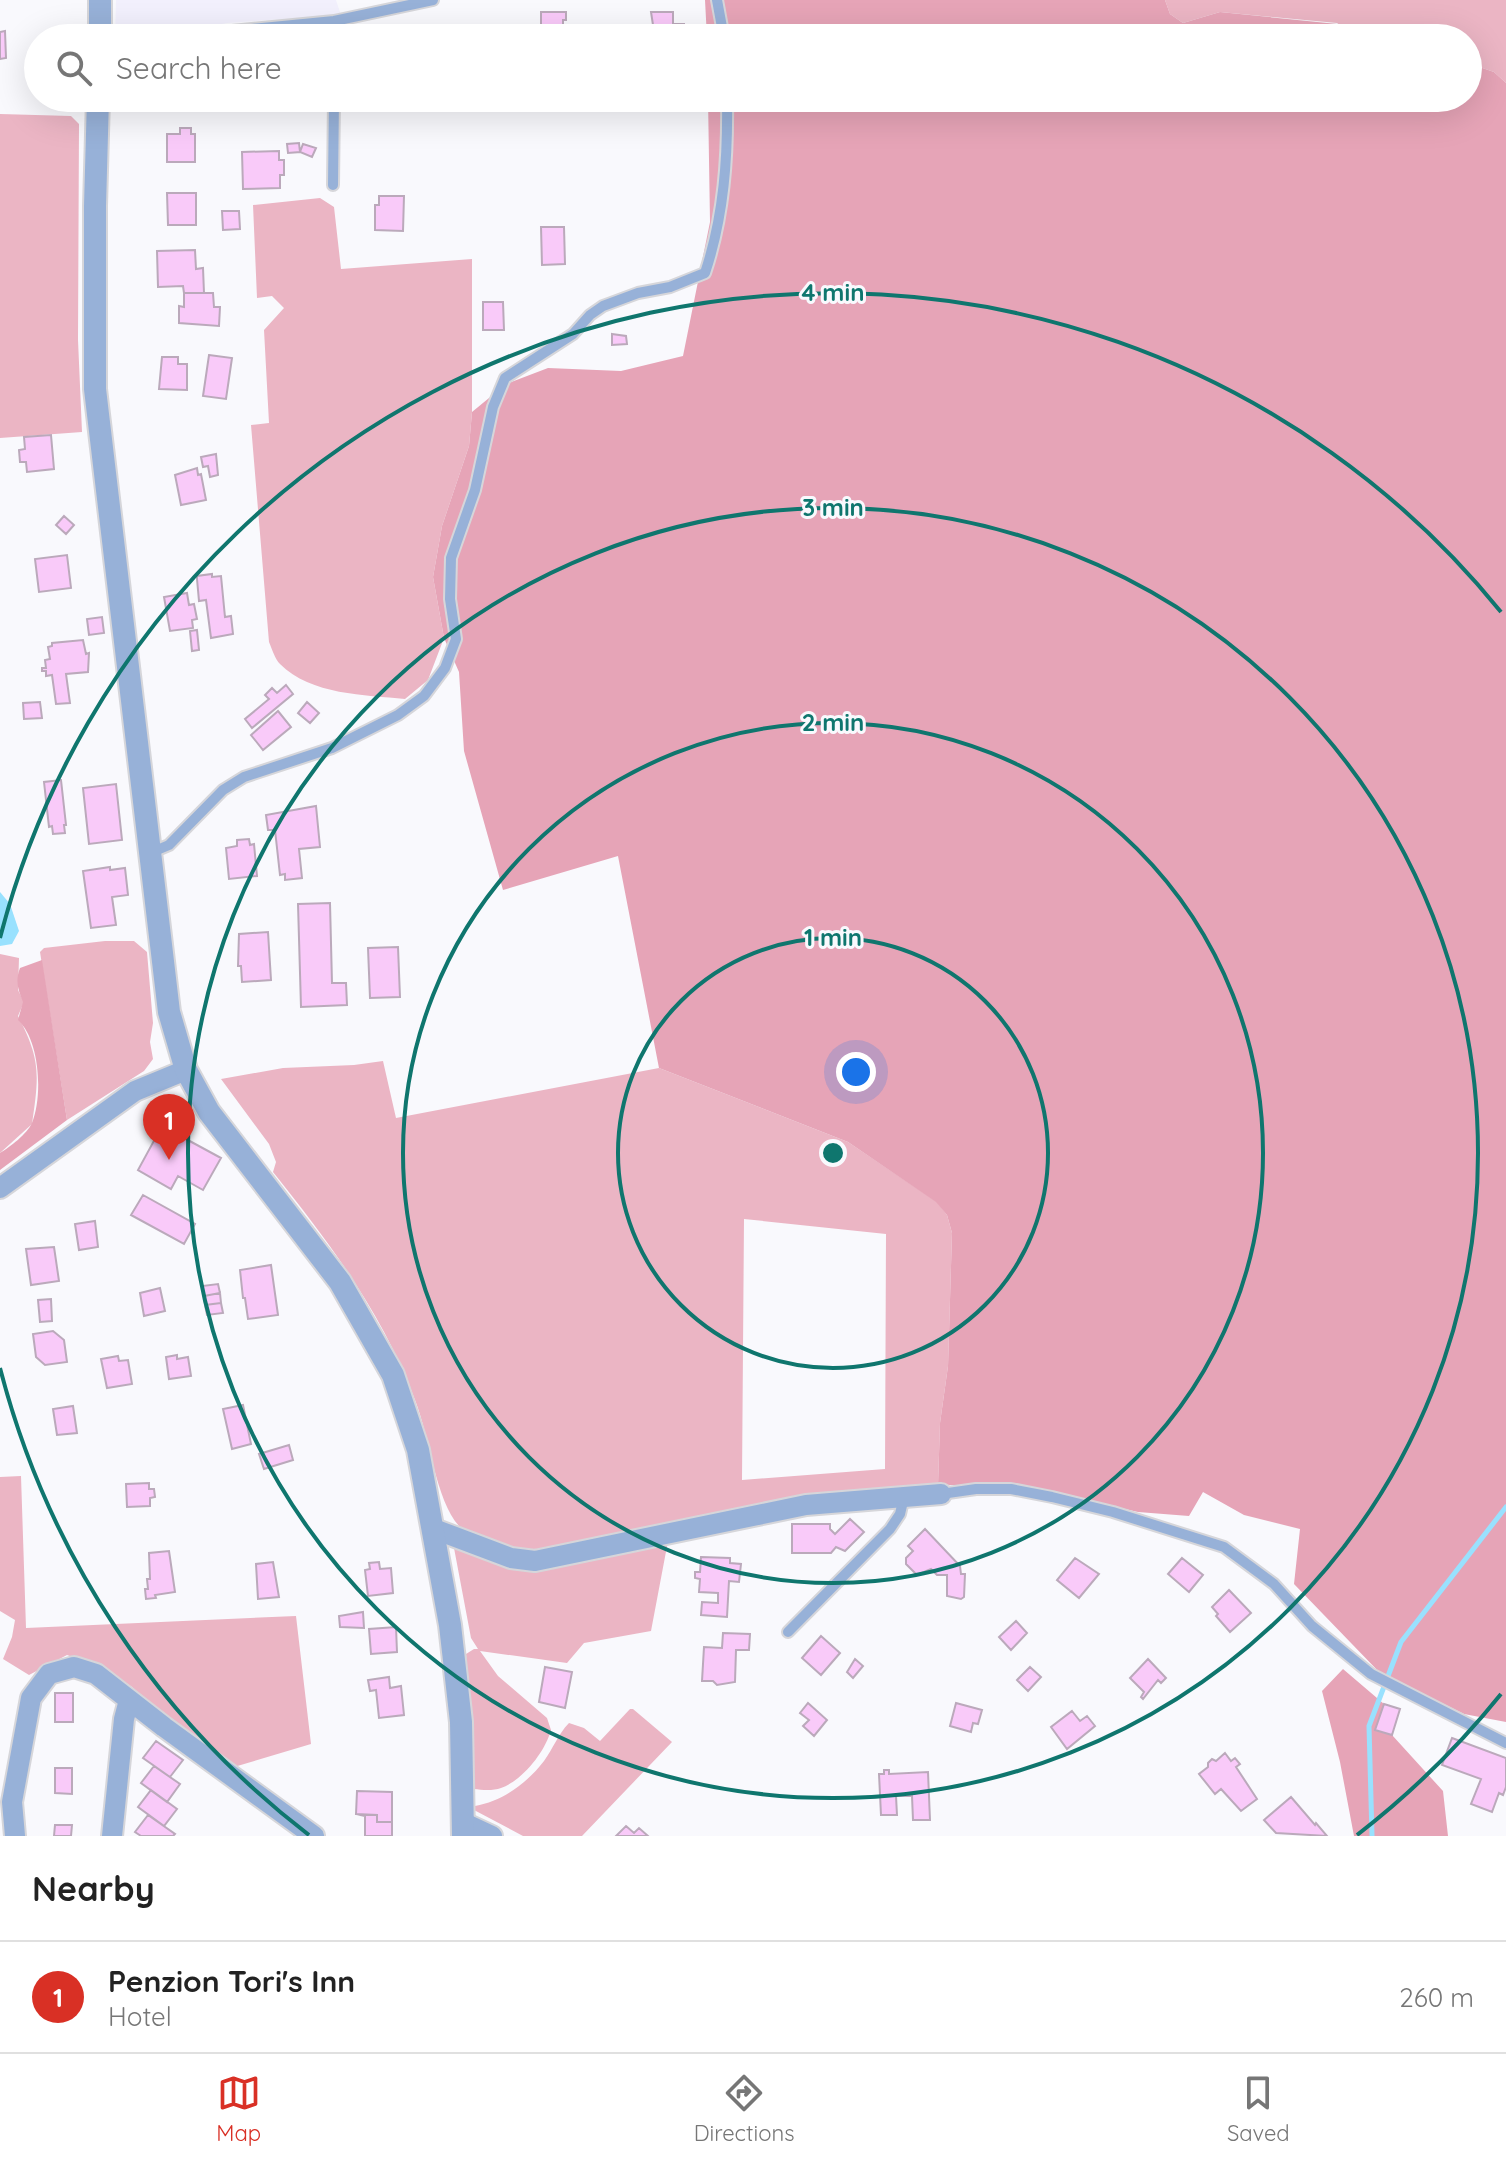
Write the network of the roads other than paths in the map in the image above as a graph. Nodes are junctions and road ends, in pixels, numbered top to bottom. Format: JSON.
{"nodes":[{"id":1,"x":100,"y":0,"type":"edge"},
{"id":2,"x":433,"y":0,"type":"edge"},
{"id":3,"x":717,"y":0,"type":"edge"},
{"id":4,"x":334,"y":21,"type":"joint"},
{"id":5,"x":100,"y":24,"type":"edge"},
{"id":6,"x":303,"y":24,"type":"edge"},
{"id":7,"x":721,"y":24,"type":"edge"},
{"id":8,"x":98,"y":112,"type":"edge"},
{"id":9,"x":334,"y":112,"type":"edge"},
{"id":10,"x":727,"y":112,"type":"edge"},
{"id":11,"x":333,"y":185,"type":"dead end"},
{"id":12,"x":150,"y":853,"type":"junction"},
{"id":13,"x":186,"y":1070,"type":"junction"},
{"id":14,"x":0,"y":1188,"type":"edge"},
{"id":15,"x":941,"y":1494,"type":"joint"},
{"id":16,"x":904,"y":1497,"type":"junction"},
{"id":17,"x":434,"y":1529,"type":"junction"},
{"id":18,"x":788,"y":1632,"type":"dead end"},
{"id":19,"x":129,"y":1700,"type":"junction"},
{"id":20,"x":1506,"y":1743,"type":"edge"},
{"id":21,"x":463,"y":1829,"type":"edge"},
{"id":22,"x":15,"y":1836,"type":"edge"},
{"id":23,"x":112,"y":1836,"type":"edge"},
{"id":24,"x":314,"y":1836,"type":"edge"},
{"id":25,"x":492,"y":1836,"type":"edge"}],
"edges":[{"from":1,"to":5,"type":"street"},
{"from":2,"to":4,"type":"lane"},
{"from":3,"to":7,"type":"lane"},
{"from":4,"to":6,"type":"lane"},
{"from":8,"to":12,"type":"street"},
{"from":9,"to":11,"type":"lane"},
{"from":10,"to":12,"type":"lane"},
{"from":12,"to":13,"type":"street"},
{"from":13,"to":14,"type":"street"},
{"from":13,"to":17,"type":"street"},
{"from":15,"to":16,"type":"street"},
{"from":15,"to":20,"type":"lane"},
{"from":16,"to":17,"type":"street"},
{"from":16,"to":18,"type":"lane"},
{"from":17,"to":21,"type":"street"},
{"from":19,"to":22,"type":"street"},
{"from":19,"to":23,"type":"street"},
{"from":19,"to":24,"type":"street"},
{"from":21,"to":25,"type":"street"}]}
